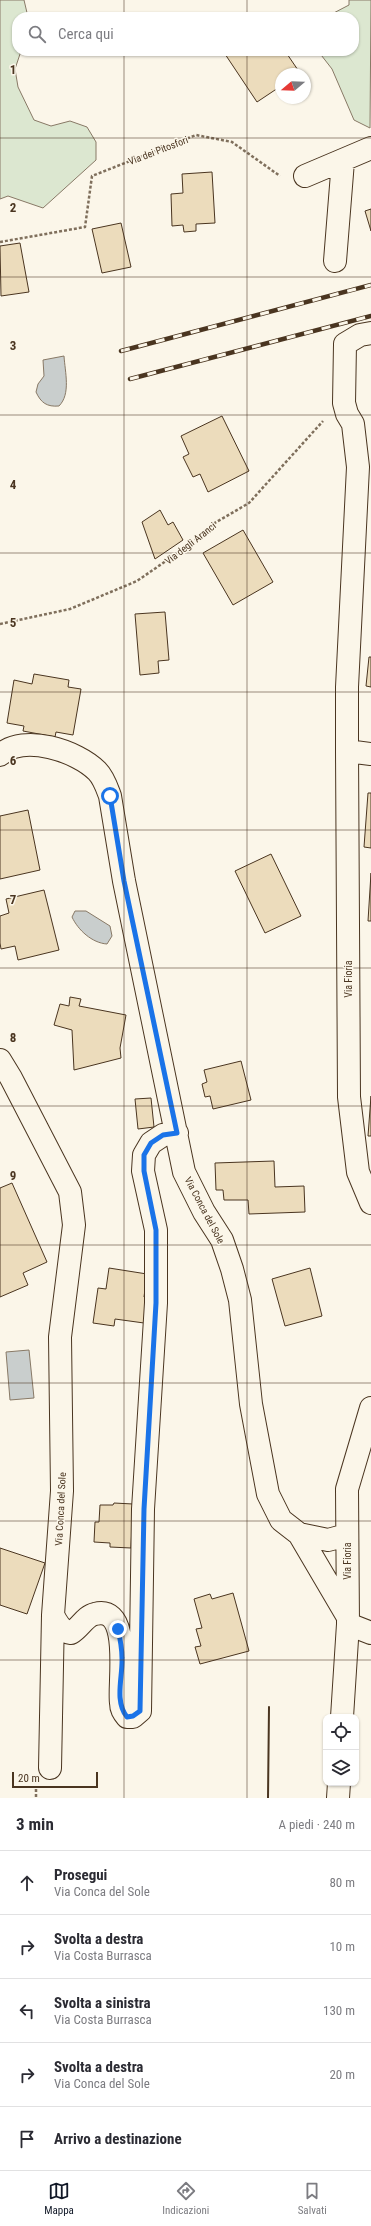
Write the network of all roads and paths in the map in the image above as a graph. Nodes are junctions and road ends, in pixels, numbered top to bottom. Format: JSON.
{"nodes":[{"id":1,"x":371,"y":148,"type":"edge"},
{"id":2,"x":343,"y":161,"type":"junction"},
{"id":3,"x":305,"y":176,"type":"joint"},
{"id":4,"x":0,"y":242,"type":"edge"},
{"id":5,"x":335,"y":260,"type":"dead end"},
{"id":6,"x":371,"y":333,"type":"edge"},
{"id":7,"x":344,"y":403,"type":"junction"},
{"id":8,"x":0,"y":624,"type":"edge"},
{"id":9,"x":347,"y":751,"type":"junction"},
{"id":10,"x":371,"y":754,"type":"edge"},
{"id":11,"x":0,"y":755,"type":"edge"},
{"id":12,"x":0,"y":1060,"type":"edge"},
{"id":13,"x":177,"y":1133,"type":"junction"},
{"id":14,"x":371,"y":1203,"type":"edge"},
{"id":15,"x":371,"y":1408,"type":"edge"},
{"id":16,"x":299,"y":1534,"type":"junction"},
{"id":17,"x":347,"y":1535,"type":"junction"},
{"id":18,"x":53,"y":1615,"type":"junction"},
{"id":19,"x":347,"y":1620,"type":"junction"},
{"id":20,"x":371,"y":1633,"type":"edge"},
{"id":21,"x":342,"y":1714,"type":"edge"},
{"id":22,"x":50,"y":1768,"type":"dead end"},
{"id":23,"x":339,"y":1786,"type":"edge"},
{"id":24,"x":338,"y":1798,"type":"edge"}],
"edges":[{"from":1,"to":2,"type":"street"},
{"from":2,"to":3,"type":"street"},
{"from":2,"to":5,"type":"street"},
{"from":3,"to":4,"type":"path","name":"Via dei Pitosfori"},
{"from":6,"to":7,"type":"street"},
{"from":7,"to":8,"type":"path","name":"Via degli Aranci"},
{"from":7,"to":9,"type":"street","name":"Via Fioria"},
{"from":9,"to":10,"type":"street"},
{"from":9,"to":14,"type":"street","name":"Via Fioria"},
{"from":11,"to":13,"type":"street","name":"Via Conca del Sole"},
{"from":12,"to":18,"type":"street","name":"Via Conca del Sole"},
{"from":13,"to":16,"type":"street","name":"Via Conca del Sole"},
{"from":13,"to":18,"type":"street"},
{"from":15,"to":17,"type":"street","name":"Via Fioria"},
{"from":16,"to":17,"type":"street","name":"Via Conca del Sole"},
{"from":16,"to":19,"type":"street","name":"Via Conca del Sole"},
{"from":17,"to":19,"type":"street","name":"Via Fioria"},
{"from":18,"to":22,"type":"street","name":"Via Conca del Sole"},
{"from":19,"to":20,"type":"street"},
{"from":19,"to":21,"type":"street","name":"Via Fioria"},
{"from":23,"to":24,"type":"street"}]}
